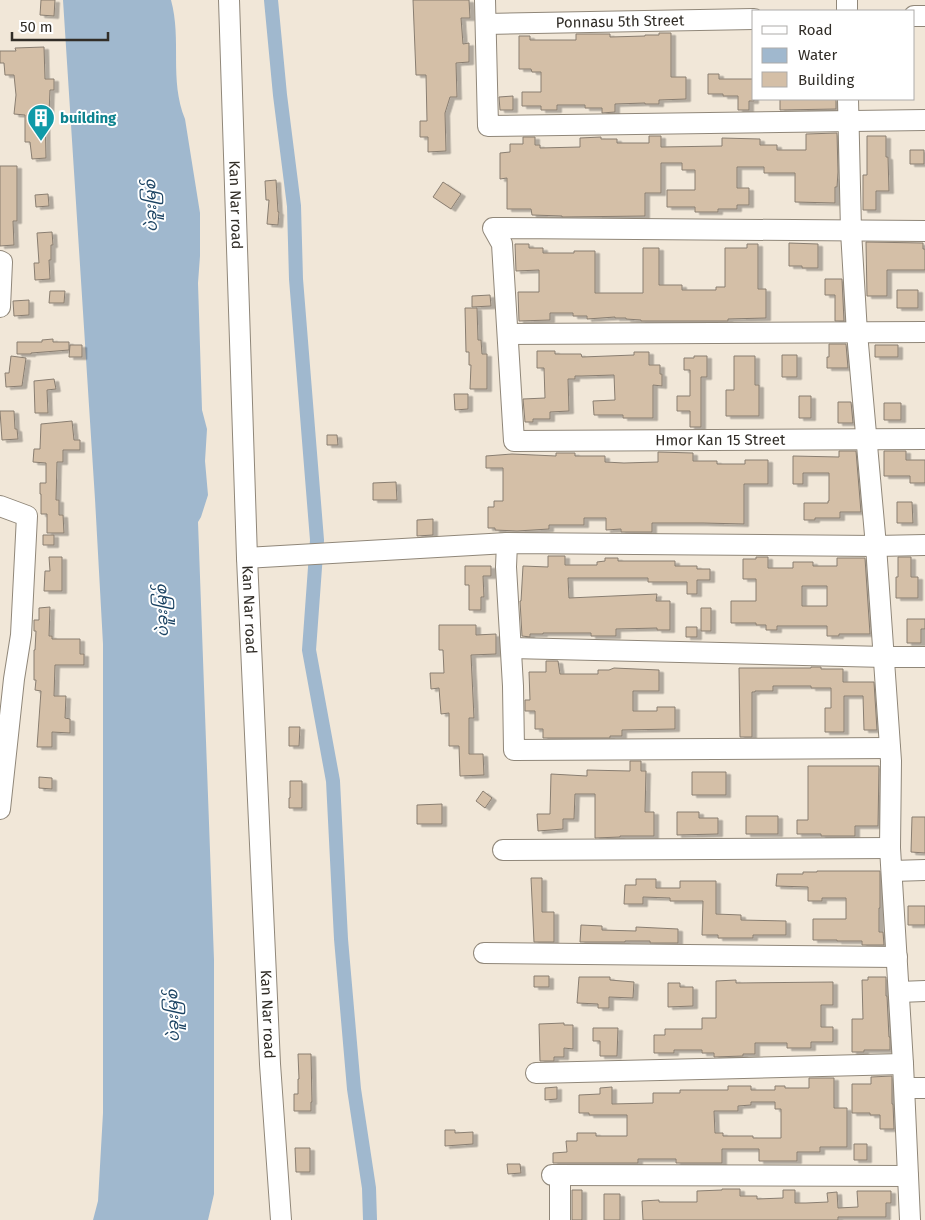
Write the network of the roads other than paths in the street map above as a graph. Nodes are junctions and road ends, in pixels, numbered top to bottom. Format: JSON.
{"nodes":[{"id":1,"x":230,"y":0,"type":"edge"},
{"id":2,"x":484,"y":0,"type":"edge"},
{"id":3,"x":752,"y":19,"type":"edge"},
{"id":4,"x":486,"y":24,"type":"junction"},
{"id":5,"x":848,"y":100,"type":"edge"},
{"id":6,"x":925,"y":120,"type":"edge"},
{"id":7,"x":848,"y":121,"type":"junction"},
{"id":8,"x":925,"y":230,"type":"edge"},
{"id":9,"x":851,"y":231,"type":"junction"},
{"id":10,"x":0,"y":261,"type":"edge"},
{"id":11,"x":0,"y":307,"type":"edge"},
{"id":12,"x":925,"y":332,"type":"edge"},
{"id":13,"x":857,"y":333,"type":"junction"},
{"id":14,"x":508,"y":334,"type":"junction"},
{"id":15,"x":925,"y":439,"type":"edge"},
{"id":16,"x":866,"y":440,"type":"junction"},
{"id":17,"x":0,"y":506,"type":"edge"},
{"id":18,"x":507,"y":543,"type":"junction"},
{"id":19,"x":925,"y":545,"type":"edge"},
{"id":20,"x":876,"y":546,"type":"junction"},
{"id":21,"x":247,"y":558,"type":"junction"},
{"id":22,"x":510,"y":648,"type":"junction"},
{"id":23,"x":885,"y":657,"type":"junction"},
{"id":24,"x":925,"y":657,"type":"edge"},
{"id":25,"x":890,"y":748,"type":"junction"},
{"id":26,"x":0,"y":809,"type":"edge"},
{"id":27,"x":890,"y":848,"type":"junction"},
{"id":28,"x":503,"y":850,"type":"dead end"},
{"id":29,"x":925,"y":870,"type":"edge"},
{"id":30,"x":892,"y":871,"type":"junction"},
{"id":31,"x":484,"y":954,"type":"dead end"},
{"id":32,"x":897,"y":957,"type":"junction"},
{"id":33,"x":899,"y":992,"type":"junction"},
{"id":34,"x":925,"y":992,"type":"edge"},
{"id":35,"x":903,"y":1064,"type":"junction"},
{"id":36,"x":536,"y":1073,"type":"dead end"},
{"id":37,"x":905,"y":1088,"type":"junction"},
{"id":38,"x":925,"y":1088,"type":"edge"},
{"id":39,"x":908,"y":1176,"type":"junction"},
{"id":40,"x":917,"y":1198,"type":"edge"},
{"id":41,"x":281,"y":1220,"type":"edge"},
{"id":42,"x":560,"y":1220,"type":"edge"},
{"id":43,"x":910,"y":1220,"type":"edge"}],
"edges":[{"from":1,"to":21,"type":"street","name":"Kan Nar road"},
{"from":2,"to":4,"type":"street"},
{"from":3,"to":4,"type":"street","name":"Ponnasu 5th Street"},
{"from":4,"to":7,"type":"street"},
{"from":5,"to":7,"type":"street"},
{"from":6,"to":7,"type":"street"},
{"from":7,"to":9,"type":"street"},
{"from":8,"to":9,"type":"street"},
{"from":9,"to":13,"type":"street"},
{"from":9,"to":14,"type":"street"},
{"from":10,"to":11,"type":"street"},
{"from":12,"to":13,"type":"street"},
{"from":13,"to":14,"type":"street"},
{"from":13,"to":16,"type":"street"},
{"from":14,"to":16,"type":"street","name":"Hmor Kan 15 Street"},
{"from":15,"to":16,"type":"street","name":"Hmor Kan 15 Street"},
{"from":16,"to":20,"type":"street"},
{"from":17,"to":26,"type":"street"},
{"from":18,"to":20,"type":"street"},
{"from":18,"to":21,"type":"street"},
{"from":18,"to":22,"type":"street"},
{"from":19,"to":20,"type":"street"},
{"from":20,"to":23,"type":"street"},
{"from":21,"to":41,"type":"street","name":"Kan Nar road"},
{"from":22,"to":23,"type":"street"},
{"from":22,"to":25,"type":"street"},
{"from":23,"to":24,"type":"street"},
{"from":23,"to":25,"type":"street"},
{"from":25,"to":27,"type":"street"},
{"from":27,"to":28,"type":"street"},
{"from":27,"to":30,"type":"street"},
{"from":29,"to":30,"type":"street"},
{"from":30,"to":32,"type":"street"},
{"from":31,"to":32,"type":"street"},
{"from":32,"to":33,"type":"street"},
{"from":33,"to":34,"type":"street"},
{"from":33,"to":35,"type":"street"},
{"from":35,"to":36,"type":"street"},
{"from":35,"to":37,"type":"street"},
{"from":37,"to":38,"type":"street"},
{"from":37,"to":39,"type":"street"},
{"from":39,"to":40,"type":"street"},
{"from":39,"to":42,"type":"street"},
{"from":40,"to":43,"type":"street"}]}
